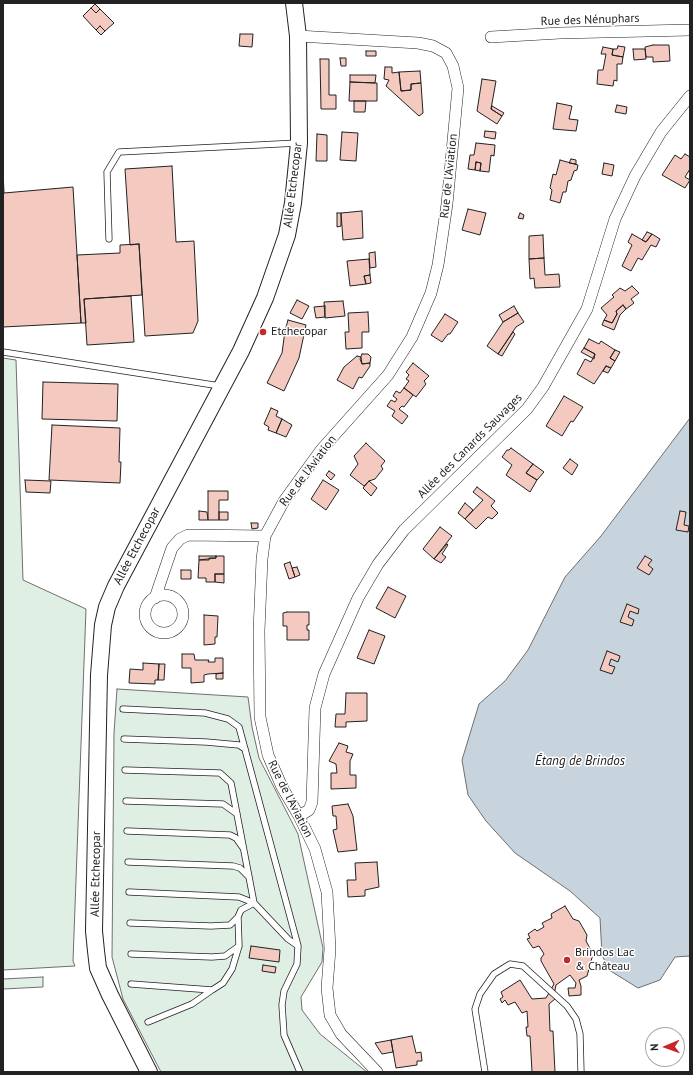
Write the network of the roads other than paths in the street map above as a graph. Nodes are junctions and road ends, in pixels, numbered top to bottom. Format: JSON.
{"nodes":[{"id":1,"x":294,"y":3,"type":"edge"},
{"id":2,"x":690,"y":30,"type":"edge"},
{"id":3,"x":298,"y":36,"type":"junction"},
{"id":4,"x":491,"y":37,"type":"dead end"},
{"id":5,"x":690,"y":96,"type":"edge"},
{"id":6,"x":299,"y":144,"type":"junction"},
{"id":7,"x":109,"y":239,"type":"dead end"},
{"id":8,"x":3,"y":352,"type":"edge"},
{"id":9,"x":222,"y":387,"type":"junction"},
{"id":10,"x":265,"y":536,"type":"junction"},
{"id":11,"x":155,"y":598,"type":"dead end"},
{"id":12,"x":123,"y":709,"type":"dead end"},
{"id":13,"x":124,"y":739,"type":"dead end"},
{"id":14,"x":245,"y":749,"type":"junction"},
{"id":15,"x":125,"y":770,"type":"dead end"},
{"id":16,"x":126,"y":800,"type":"dead end"},
{"id":17,"x":237,"y":814,"type":"junction"},
{"id":18,"x":299,"y":816,"type":"junction"},
{"id":19,"x":127,"y":831,"type":"dead end"},
{"id":20,"x":244,"y":849,"type":"junction"},
{"id":21,"x":128,"y":862,"type":"dead end"},
{"id":22,"x":249,"y":877,"type":"junction"},
{"id":23,"x":129,"y":892,"type":"dead end"},
{"id":24,"x":254,"y":903,"type":"junction"},
{"id":25,"x":238,"y":917,"type":"junction"},
{"id":26,"x":130,"y":923,"type":"dead end"},
{"id":27,"x":239,"y":946,"type":"junction"},
{"id":28,"x":298,"y":946,"type":"junction"},
{"id":29,"x":131,"y":954,"type":"dead end"},
{"id":30,"x":131,"y":984,"type":"dead end"},
{"id":31,"x":212,"y":990,"type":"junction"},
{"id":32,"x":148,"y":1022,"type":"dead end"},
{"id":33,"x":149,"y":1072,"type":"edge"},
{"id":34,"x":300,"y":1072,"type":"edge"},
{"id":35,"x":377,"y":1072,"type":"edge"},
{"id":36,"x":485,"y":1072,"type":"edge"},
{"id":37,"x":581,"y":1072,"type":"edge"}],
"edges":[{"from":1,"to":3,"type":"street"},
{"from":2,"to":4,"type":"street","name":"Rue des Nénuphars"},
{"from":3,"to":6,"type":"street","name":"Allée Etchecopar"},
{"from":3,"to":10,"type":"street","name":"Rue de l'Aviation"},
{"from":5,"to":18,"type":"street","name":"Allée des Canards Sauvages"},
{"from":6,"to":7,"type":"lane"},
{"from":6,"to":9,"type":"street","name":"Allée Etchecopar"},
{"from":8,"to":9,"type":"lane"},
{"from":9,"to":33,"type":"street","name":"Allée Etchecopar"},
{"from":10,"to":11,"type":"street"},
{"from":10,"to":18,"type":"street","name":"Rue de l'Aviation"},
{"from":12,"to":14,"type":"lane"},
{"from":13,"to":14,"type":"lane"},
{"from":14,"to":28,"type":"lane"},
{"from":15,"to":17,"type":"lane"},
{"from":16,"to":17,"type":"lane"},
{"from":17,"to":20,"type":"lane"},
{"from":18,"to":35,"type":"street","name":"Rue de l'Aviation"},
{"from":19,"to":20,"type":"lane"},
{"from":20,"to":22,"type":"lane"},
{"from":21,"to":22,"type":"lane"},
{"from":22,"to":24,"type":"lane"},
{"from":23,"to":24,"type":"lane"},
{"from":24,"to":25,"type":"lane"},
{"from":24,"to":28,"type":"lane"},
{"from":25,"to":26,"type":"lane"},
{"from":25,"to":27,"type":"lane"},
{"from":27,"to":29,"type":"lane"},
{"from":27,"to":31,"type":"lane"},
{"from":28,"to":34,"type":"lane"},
{"from":30,"to":31,"type":"lane"},
{"from":31,"to":32,"type":"lane"},
{"from":36,"to":37,"type":"lane"}]}
